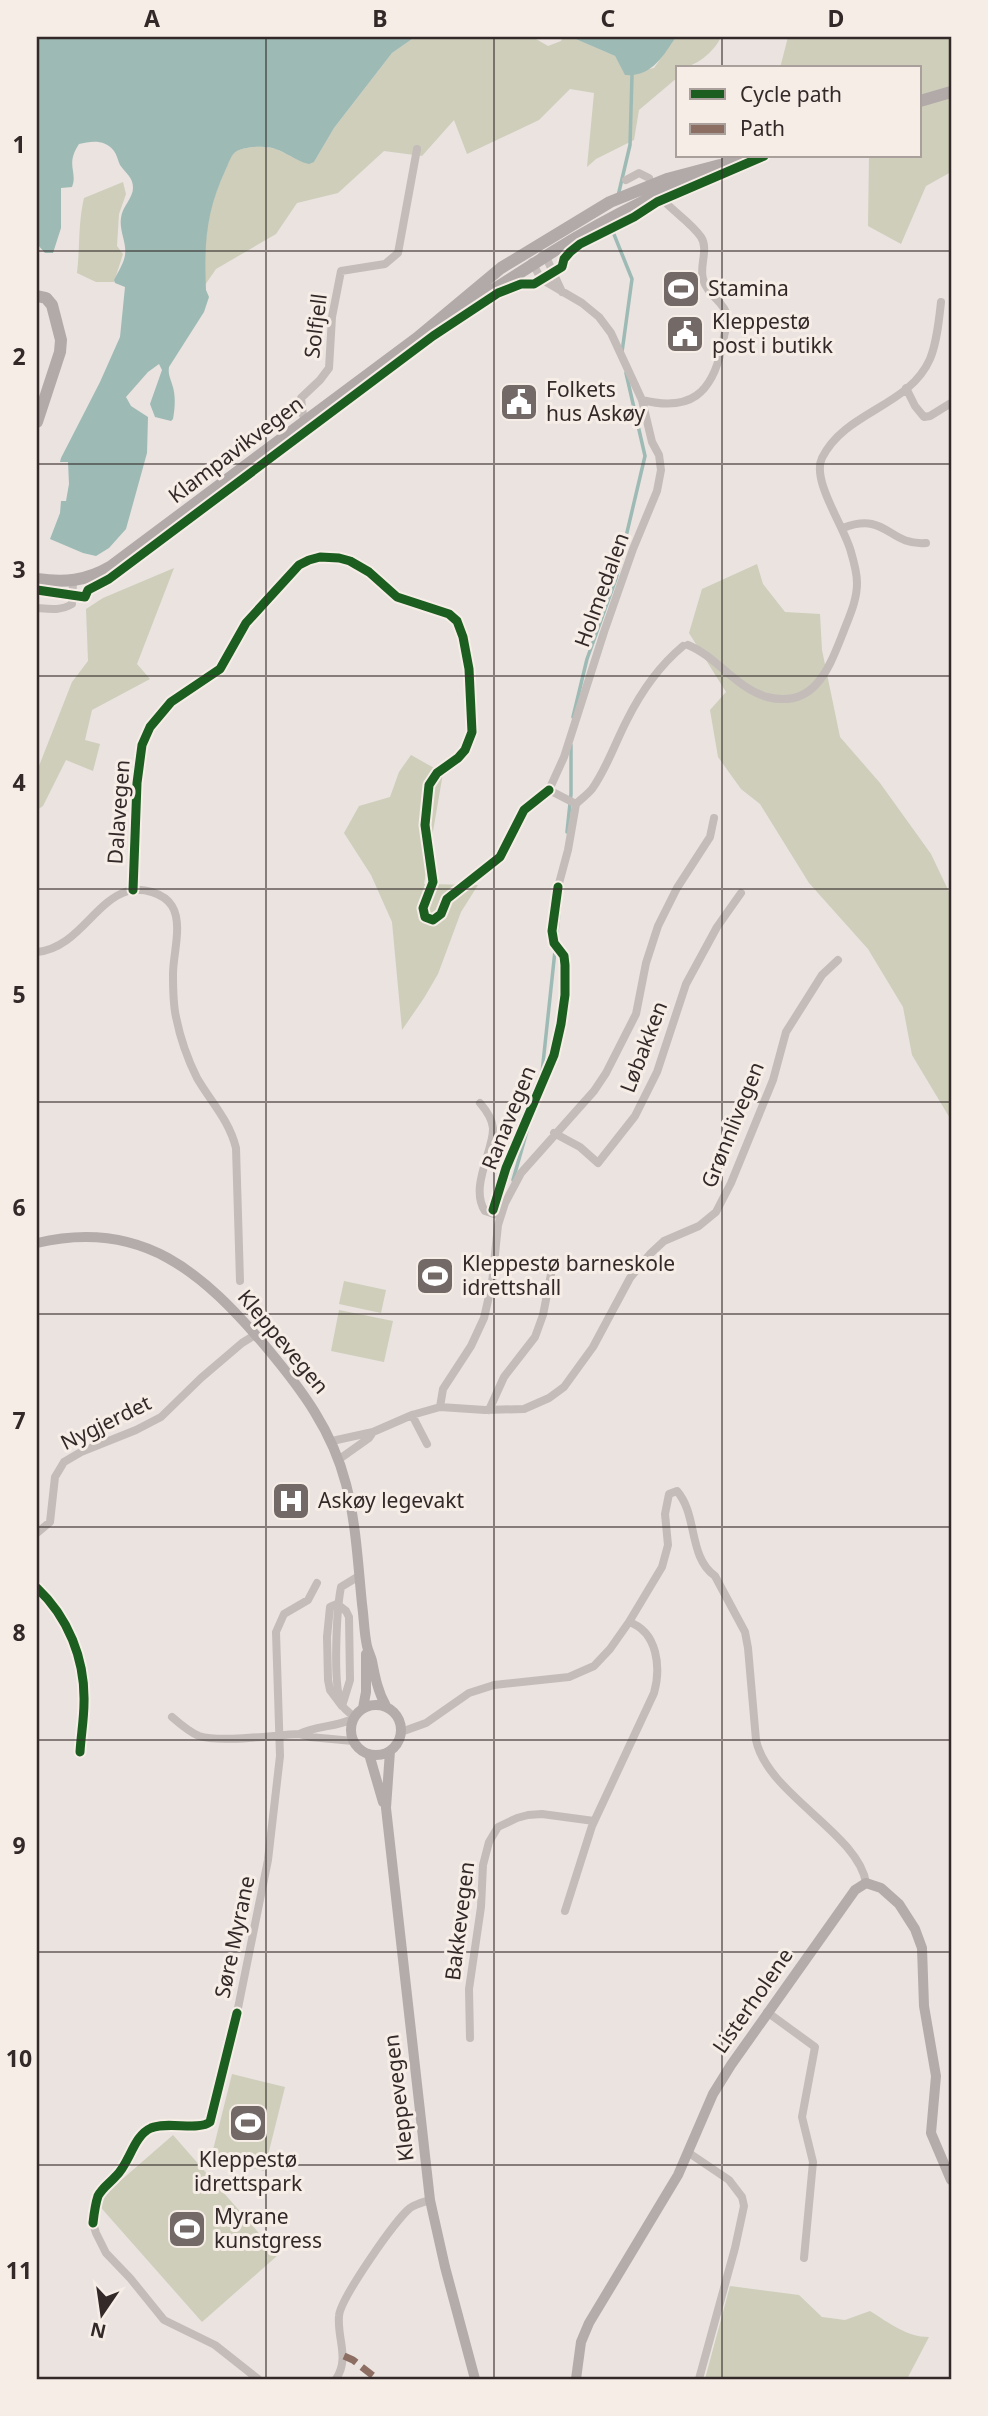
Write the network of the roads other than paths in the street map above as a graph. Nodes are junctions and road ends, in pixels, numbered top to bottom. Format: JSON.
{"nodes":[{"id":1,"x":951,"y":92,"type":"edge"},
{"id":2,"x":922,"y":100,"type":"edge"},
{"id":3,"x":417,"y":149,"type":"dead end"},
{"id":4,"x":737,"y":158,"type":"edge"},
{"id":5,"x":720,"y":165,"type":"junction"},
{"id":6,"x":649,"y":178,"type":"dead end"},
{"id":7,"x":626,"y":180,"type":"dead end"},
{"id":8,"x":666,"y":203,"type":"dead end"},
{"id":9,"x":531,"y":250,"type":"junction"},
{"id":10,"x":546,"y":257,"type":"junction"},
{"id":11,"x":533,"y":265,"type":"junction"},
{"id":12,"x":562,"y":292,"type":"junction"},
{"id":13,"x":37,"y":296,"type":"edge"},
{"id":14,"x":941,"y":302,"type":"dead end"},
{"id":15,"x":416,"y":338,"type":"junction"},
{"id":16,"x":906,"y":388,"type":"junction"},
{"id":17,"x":642,"y":400,"type":"junction"},
{"id":18,"x":951,"y":403,"type":"edge"},
{"id":19,"x":303,"y":415,"type":"dead end"},
{"id":20,"x":37,"y":422,"type":"edge"},
{"id":21,"x":843,"y":528,"type":"junction"},
{"id":22,"x":926,"y":543,"type":"dead end"},
{"id":23,"x":37,"y":579,"type":"edge"},
{"id":24,"x":73,"y":581,"type":"junction"},
{"id":25,"x":37,"y":608,"type":"edge"},
{"id":26,"x":549,"y":790,"type":"junction"},
{"id":27,"x":576,"y":804,"type":"junction"},
{"id":28,"x":425,"y":817,"type":"joint"},
{"id":29,"x":714,"y":818,"type":"dead end"},
{"id":30,"x":558,"y":887,"type":"dead end"},
{"id":31,"x":133,"y":890,"type":"junction"},
{"id":32,"x":741,"y":893,"type":"dead end"},
{"id":33,"x":37,"y":952,"type":"edge"},
{"id":34,"x":838,"y":960,"type":"dead end"},
{"id":35,"x":480,"y":1103,"type":"dead end"},
{"id":36,"x":554,"y":1133,"type":"junction"},
{"id":37,"x":500,"y":1216,"type":"junction"},
{"id":38,"x":37,"y":1243,"type":"edge"},
{"id":39,"x":551,"y":1274,"type":"dead end"},
{"id":40,"x":240,"y":1281,"type":"dead end"},
{"id":41,"x":256,"y":1335,"type":"junction"},
{"id":42,"x":440,"y":1407,"type":"junction"},
{"id":43,"x":489,"y":1410,"type":"junction"},
{"id":44,"x":412,"y":1415,"type":"junction"},
{"id":45,"x":373,"y":1432,"type":"junction"},
{"id":46,"x":332,"y":1441,"type":"junction"},
{"id":47,"x":427,"y":1444,"type":"dead end"},
{"id":48,"x":338,"y":1460,"type":"junction"},
{"id":49,"x":37,"y":1533,"type":"edge"},
{"id":50,"x":359,"y":1576,"type":"junction"},
{"id":51,"x":317,"y":1583,"type":"dead end"},
{"id":52,"x":337,"y":1604,"type":"junction"},
{"id":53,"x":629,"y":1622,"type":"junction"},
{"id":54,"x":367,"y":1647,"type":"junction"},
{"id":55,"x":342,"y":1706,"type":"junction"},
{"id":56,"x":386,"y":1706,"type":"junction"},
{"id":57,"x":363,"y":1708,"type":"junction"},
{"id":58,"x":172,"y":1717,"type":"dead end"},
{"id":59,"x":353,"y":1718,"type":"junction"},
{"id":60,"x":401,"y":1732,"type":"junction"},
{"id":61,"x":299,"y":1734,"type":"junction"},
{"id":62,"x":280,"y":1735,"type":"junction"},
{"id":63,"x":353,"y":1741,"type":"junction"},
{"id":64,"x":390,"y":1751,"type":"junction"},
{"id":65,"x":369,"y":1754,"type":"junction"},
{"id":66,"x":386,"y":1808,"type":"junction"},
{"id":67,"x":594,"y":1821,"type":"junction"},
{"id":68,"x":866,"y":1883,"type":"junction"},
{"id":69,"x":565,"y":1911,"type":"dead end"},
{"id":70,"x":767,"y":2012,"type":"junction"},
{"id":71,"x":237,"y":2013,"type":"dead end"},
{"id":72,"x":470,"y":2038,"type":"dead end"},
{"id":73,"x":689,"y":2153,"type":"junction"},
{"id":74,"x":951,"y":2180,"type":"edge"},
{"id":75,"x":430,"y":2200,"type":"junction"},
{"id":76,"x":93,"y":2223,"type":"dead end"},
{"id":77,"x":804,"y":2258,"type":"dead end"},
{"id":78,"x":258,"y":2379,"type":"edge"},
{"id":79,"x":336,"y":2379,"type":"edge"},
{"id":80,"x":475,"y":2379,"type":"edge"},
{"id":81,"x":576,"y":2379,"type":"edge"},
{"id":82,"x":699,"y":2379,"type":"edge"}],
"edges":[{"from":1,"to":2,"type":"main road"},
{"from":3,"to":19,"type":"street","name":"Solfjell"},
{"from":4,"to":5,"type":"main road","name":"Klampavikvegen"},
{"from":5,"to":9,"type":"main road","name":"Klampavikvegen"},
{"from":5,"to":10,"type":"main road","name":"Klampavikvegen"},
{"from":6,"to":7,"type":"street"},
{"from":8,"to":17,"type":"street"},
{"from":9,"to":10,"type":"street"},
{"from":9,"to":11,"type":"street"},
{"from":9,"to":15,"type":"main road","name":"Klampavikvegen"},
{"from":10,"to":11,"type":"main road","name":"Klampavikvegen"},
{"from":10,"to":12,"type":"street"},
{"from":11,"to":12,"type":"street","name":"Holmedalen"},
{"from":11,"to":15,"type":"main road","name":"Klampavikvegen"},
{"from":12,"to":17,"type":"street","name":"Holmedalen"},
{"from":13,"to":20,"type":"main road"},
{"from":14,"to":16,"type":"street"},
{"from":15,"to":24,"type":"main road","name":"Klampavikvegen"},
{"from":16,"to":18,"type":"street"},
{"from":16,"to":21,"type":"street"},
{"from":17,"to":26,"type":"street","name":"Holmedalen"},
{"from":21,"to":22,"type":"street"},
{"from":21,"to":27,"type":"street"},
{"from":23,"to":24,"type":"main road","name":"Klampavikvegen"},
{"from":24,"to":25,"type":"street"},
{"from":26,"to":27,"type":"street"},
{"from":26,"to":28,"type":"street","name":"Holmedalen"},
{"from":27,"to":30,"type":"street"},
{"from":28,"to":31,"type":"street","name":"Dalavegen"},
{"from":29,"to":36,"type":"street","name":"Ranavegen"},
{"from":31,"to":33,"type":"street"},
{"from":31,"to":40,"type":"street"},
{"from":32,"to":36,"type":"street","name":"Løbakken"},
{"from":34,"to":43,"type":"street","name":"Grønnlivegen"},
{"from":35,"to":37,"type":"street","name":"Ranavegen"},
{"from":36,"to":37,"type":"street","name":"Ranavegen"},
{"from":37,"to":42,"type":"street","name":"Ranavegen"},
{"from":38,"to":41,"type":"main road","name":"Kleppevegen"},
{"from":39,"to":43,"type":"street"},
{"from":41,"to":46,"type":"main road","name":"Kleppevegen"},
{"from":41,"to":49,"type":"street","name":"Nygjerdet"},
{"from":42,"to":43,"type":"street","name":"Grønnlivegen"},
{"from":42,"to":44,"type":"street","name":"Grønnlivegen"},
{"from":44,"to":45,"type":"street","name":"Grønnlivegen"},
{"from":44,"to":47,"type":"street"},
{"from":45,"to":46,"type":"street","name":"Grønnlivegen"},
{"from":45,"to":48,"type":"street","name":"Grønnlivegen"},
{"from":46,"to":48,"type":"main road","name":"Kleppevegen"},
{"from":48,"to":50,"type":"main road","name":"Kleppevegen"},
{"from":50,"to":52,"type":"street"},
{"from":50,"to":54,"type":"main road","name":"Kleppevegen"},
{"from":51,"to":62,"type":"street"},
{"from":52,"to":55,"type":"street"},
{"from":52,"to":55,"type":"street"},
{"from":53,"to":60,"type":"street"},
{"from":53,"to":67,"type":"street"},
{"from":53,"to":68,"type":"street"},
{"from":54,"to":56,"type":"main road","name":"Kleppevegen"},
{"from":54,"to":57,"type":"main road","name":"Kleppevegen"},
{"from":55,"to":59,"type":"street"},
{"from":56,"to":57,"type":"main road"},
{"from":56,"to":60,"type":"main road"},
{"from":57,"to":59,"type":"main road"},
{"from":58,"to":62,"type":"street"},
{"from":59,"to":61,"type":"street"},
{"from":59,"to":63,"type":"main road"},
{"from":60,"to":64,"type":"main road"},
{"from":61,"to":62,"type":"street"},
{"from":61,"to":63,"type":"street"},
{"from":62,"to":71,"type":"street","name":"Søre Myrane"},
{"from":63,"to":65,"type":"main road"},
{"from":64,"to":65,"type":"main road"},
{"from":64,"to":66,"type":"main road","name":"Kleppevegen"},
{"from":65,"to":66,"type":"main road","name":"Kleppevegen"},
{"from":66,"to":75,"type":"main road","name":"Kleppevegen"},
{"from":67,"to":69,"type":"street"},
{"from":67,"to":72,"type":"street","name":"Bakkevegen"},
{"from":68,"to":70,"type":"main road","name":"Listerholene"},
{"from":68,"to":74,"type":"main road"},
{"from":70,"to":73,"type":"main road","name":"Listerholene"},
{"from":70,"to":77,"type":"street"},
{"from":73,"to":81,"type":"main road","name":"Listerholene"},
{"from":73,"to":82,"type":"street"},
{"from":75,"to":79,"type":"street"},
{"from":75,"to":80,"type":"main road","name":"Kleppevegen"},
{"from":76,"to":78,"type":"street"}]}
